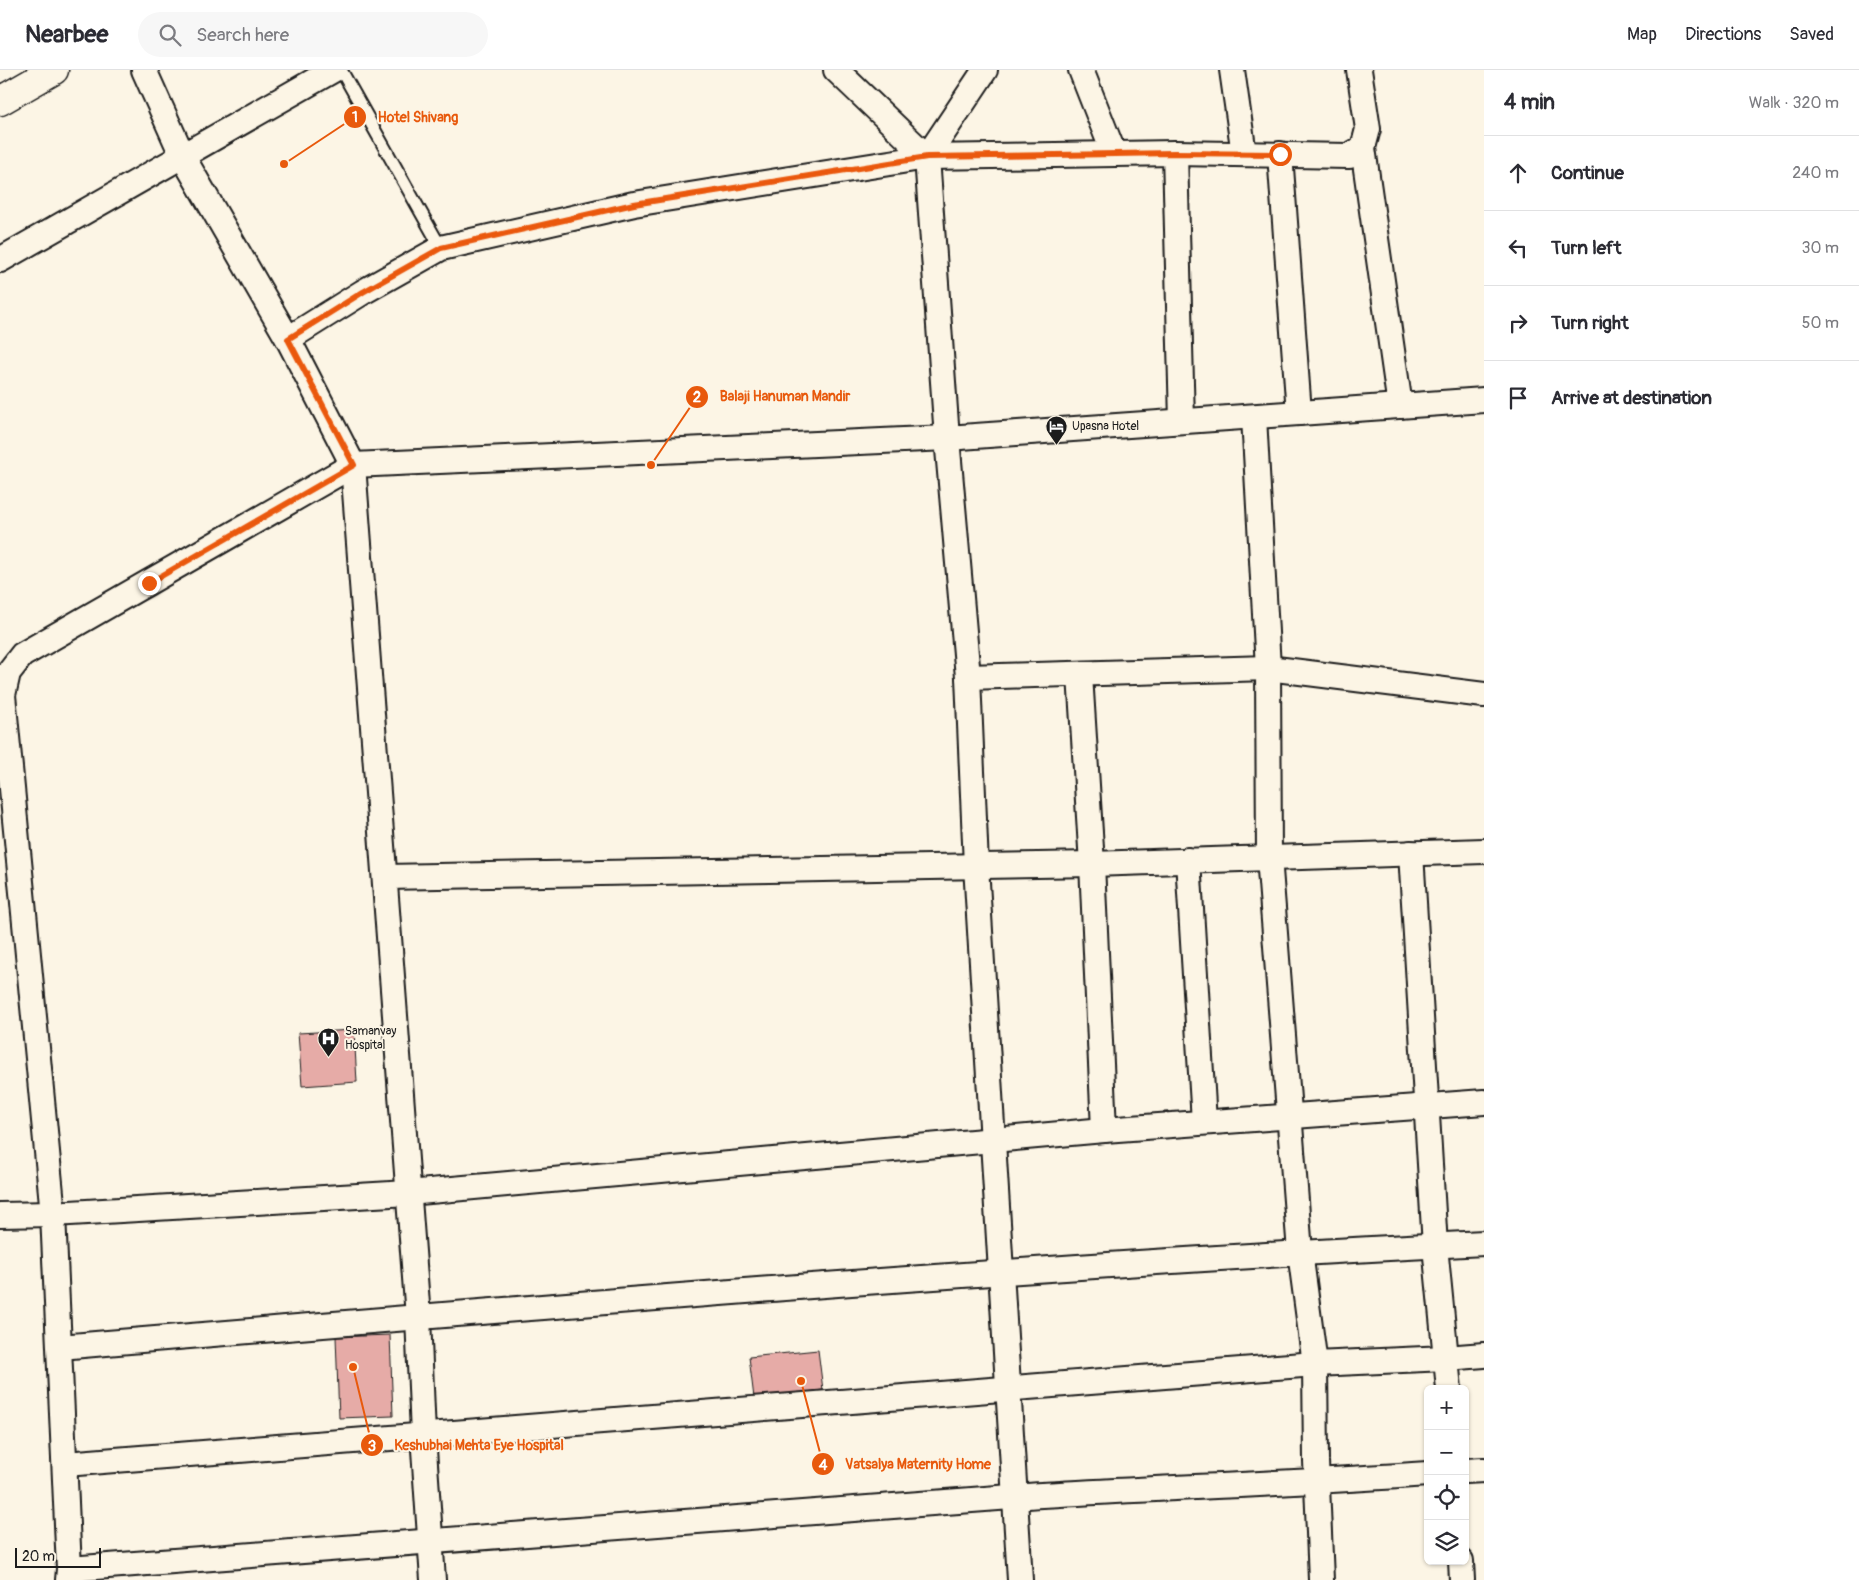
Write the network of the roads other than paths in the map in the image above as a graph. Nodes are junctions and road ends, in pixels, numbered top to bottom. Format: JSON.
{"nodes":[{"id":1,"x":54,"y":70,"type":"edge"},
{"id":2,"x":144,"y":70,"type":"edge"},
{"id":3,"x":333,"y":70,"type":"edge"},
{"id":4,"x":341,"y":70,"type":"edge"},
{"id":5,"x":836,"y":70,"type":"edge"},
{"id":6,"x":984,"y":70,"type":"edge"},
{"id":7,"x":1081,"y":70,"type":"edge"},
{"id":8,"x":1232,"y":70,"type":"edge"},
{"id":9,"x":1359,"y":70,"type":"edge"},
{"id":10,"x":0,"y":101,"type":"edge"},
{"id":11,"x":1363,"y":148,"type":"junction"},
{"id":12,"x":1175,"y":153,"type":"junction"},
{"id":13,"x":1114,"y":154,"type":"junction"},
{"id":14,"x":1244,"y":154,"type":"junction"},
{"id":15,"x":1280,"y":154,"type":"junction"},
{"id":16,"x":183,"y":157,"type":"junction"},
{"id":17,"x":927,"y":157,"type":"junction"},
{"id":18,"x":441,"y":248,"type":"junction"},
{"id":19,"x":0,"y":260,"type":"edge"},
{"id":20,"x":288,"y":339,"type":"junction"},
{"id":21,"x":1484,"y":400,"type":"edge"},
{"id":22,"x":1400,"y":406,"type":"junction"},
{"id":23,"x":1299,"y":413,"type":"junction"},
{"id":24,"x":1254,"y":417,"type":"junction"},
{"id":25,"x":1182,"y":421,"type":"junction"},
{"id":26,"x":946,"y":438,"type":"junction"},
{"id":27,"x":354,"y":465,"type":"junction"},
{"id":28,"x":1268,"y":668,"type":"junction"},
{"id":29,"x":1080,"y":675,"type":"junction"},
{"id":30,"x":968,"y":678,"type":"junction"},
{"id":31,"x":1484,"y":695,"type":"edge"},
{"id":32,"x":1484,"y":851,"type":"edge"},
{"id":33,"x":1411,"y":853,"type":"junction"},
{"id":34,"x":1269,"y":857,"type":"junction"},
{"id":35,"x":1188,"y":860,"type":"junction"},
{"id":36,"x":1092,"y":864,"type":"junction"},
{"id":37,"x":976,"y":866,"type":"junction"},
{"id":38,"x":386,"y":877,"type":"junction"},
{"id":39,"x":1484,"y":1102,"type":"edge"},
{"id":40,"x":1426,"y":1106,"type":"junction"},
{"id":41,"x":1289,"y":1116,"type":"junction"},
{"id":42,"x":1204,"y":1122,"type":"junction"},
{"id":43,"x":1104,"y":1130,"type":"junction"},
{"id":44,"x":994,"y":1139,"type":"junction"},
{"id":45,"x":408,"y":1193,"type":"junction"},
{"id":46,"x":53,"y":1214,"type":"junction"},
{"id":47,"x":0,"y":1215,"type":"edge"},
{"id":48,"x":1484,"y":1243,"type":"edge"},
{"id":49,"x":1435,"y":1246,"type":"junction"},
{"id":50,"x":1300,"y":1252,"type":"junction"},
{"id":51,"x":1001,"y":1272,"type":"junction"},
{"id":52,"x":418,"y":1317,"type":"junction"},
{"id":53,"x":60,"y":1347,"type":"junction"},
{"id":54,"x":1484,"y":1355,"type":"edge"},
{"id":55,"x":1446,"y":1358,"type":"junction"},
{"id":56,"x":1315,"y":1364,"type":"junction"},
{"id":57,"x":1449,"y":1385,"type":"edge"},
{"id":58,"x":1008,"y":1389,"type":"junction"},
{"id":59,"x":423,"y":1435,"type":"junction"},
{"id":60,"x":64,"y":1464,"type":"junction"},
{"id":61,"x":1484,"y":1470,"type":"edge"},
{"id":62,"x":1469,"y":1471,"type":"edge"},
{"id":63,"x":1424,"y":1474,"type":"edge"},
{"id":64,"x":1317,"y":1482,"type":"junction"},
{"id":65,"x":1015,"y":1497,"type":"junction"},
{"id":66,"x":431,"y":1539,"type":"junction"},
{"id":67,"x":1461,"y":1565,"type":"edge"},
{"id":68,"x":68,"y":1574,"type":"edge"},
{"id":69,"x":433,"y":1580,"type":"edge"},
{"id":70,"x":1020,"y":1580,"type":"edge"},
{"id":71,"x":1321,"y":1580,"type":"edge"},
{"id":72,"x":1462,"y":1580,"type":"edge"}],
"edges":[{"from":1,"to":10,"type":"street"},
{"from":2,"to":16,"type":"street"},
{"from":3,"to":16,"type":"street"},
{"from":4,"to":18,"type":"lane"},
{"from":5,"to":17,"type":"street"},
{"from":6,"to":17,"type":"street"},
{"from":7,"to":13,"type":"street"},
{"from":8,"to":14,"type":"street"},
{"from":9,"to":11,"type":"street"},
{"from":11,"to":15,"type":"street"},
{"from":11,"to":22,"type":"street"},
{"from":12,"to":13,"type":"street"},
{"from":12,"to":14,"type":"street"},
{"from":12,"to":25,"type":"street"},
{"from":13,"to":17,"type":"street"},
{"from":14,"to":15,"type":"street"},
{"from":15,"to":23,"type":"street"},
{"from":16,"to":19,"type":"street"},
{"from":16,"to":20,"type":"street"},
{"from":17,"to":18,"type":"street"},
{"from":17,"to":26,"type":"street"},
{"from":18,"to":20,"type":"street"},
{"from":20,"to":27,"type":"street"},
{"from":21,"to":22,"type":"street"},
{"from":22,"to":23,"type":"street"},
{"from":23,"to":24,"type":"street"},
{"from":24,"to":25,"type":"street"},
{"from":24,"to":28,"type":"street"},
{"from":25,"to":26,"type":"street"},
{"from":26,"to":27,"type":"street"},
{"from":26,"to":30,"type":"street"},
{"from":27,"to":38,"type":"street"},
{"from":27,"to":46,"type":"street"},
{"from":28,"to":29,"type":"street"},
{"from":28,"to":31,"type":"street"},
{"from":28,"to":34,"type":"street"},
{"from":29,"to":30,"type":"street"},
{"from":29,"to":36,"type":"street"},
{"from":30,"to":37,"type":"street"},
{"from":32,"to":33,"type":"street"},
{"from":33,"to":34,"type":"street"},
{"from":33,"to":40,"type":"street"},
{"from":34,"to":35,"type":"street"},
{"from":34,"to":41,"type":"street"},
{"from":35,"to":36,"type":"street"},
{"from":35,"to":42,"type":"street"},
{"from":36,"to":37,"type":"street"},
{"from":36,"to":43,"type":"street"},
{"from":37,"to":38,"type":"street"},
{"from":37,"to":44,"type":"street"},
{"from":38,"to":45,"type":"street"},
{"from":39,"to":40,"type":"street"},
{"from":40,"to":41,"type":"street"},
{"from":40,"to":49,"type":"street"},
{"from":41,"to":42,"type":"street"},
{"from":41,"to":50,"type":"street"},
{"from":42,"to":43,"type":"street"},
{"from":43,"to":44,"type":"street"},
{"from":44,"to":45,"type":"street"},
{"from":44,"to":51,"type":"street"},
{"from":45,"to":46,"type":"street"},
{"from":45,"to":52,"type":"street"},
{"from":46,"to":47,"type":"street"},
{"from":46,"to":53,"type":"street"},
{"from":48,"to":49,"type":"street"},
{"from":49,"to":50,"type":"street"},
{"from":49,"to":55,"type":"street"},
{"from":50,"to":51,"type":"street"},
{"from":50,"to":56,"type":"street"},
{"from":51,"to":52,"type":"street"},
{"from":51,"to":58,"type":"street"},
{"from":52,"to":53,"type":"street"},
{"from":52,"to":59,"type":"street"},
{"from":53,"to":60,"type":"street"},
{"from":54,"to":55,"type":"street"},
{"from":55,"to":56,"type":"street"},
{"from":55,"to":57,"type":"street"},
{"from":56,"to":58,"type":"street"},
{"from":56,"to":64,"type":"street"},
{"from":58,"to":59,"type":"street"},
{"from":58,"to":65,"type":"street"},
{"from":59,"to":60,"type":"street"},
{"from":59,"to":66,"type":"street"},
{"from":60,"to":68,"type":"street"},
{"from":61,"to":62,"type":"street"},
{"from":63,"to":64,"type":"street"},
{"from":64,"to":65,"type":"street"},
{"from":64,"to":71,"type":"street"},
{"from":65,"to":66,"type":"street"},
{"from":65,"to":70,"type":"street"},
{"from":66,"to":68,"type":"street"},
{"from":66,"to":69,"type":"street"},
{"from":67,"to":72,"type":"street"}]}
